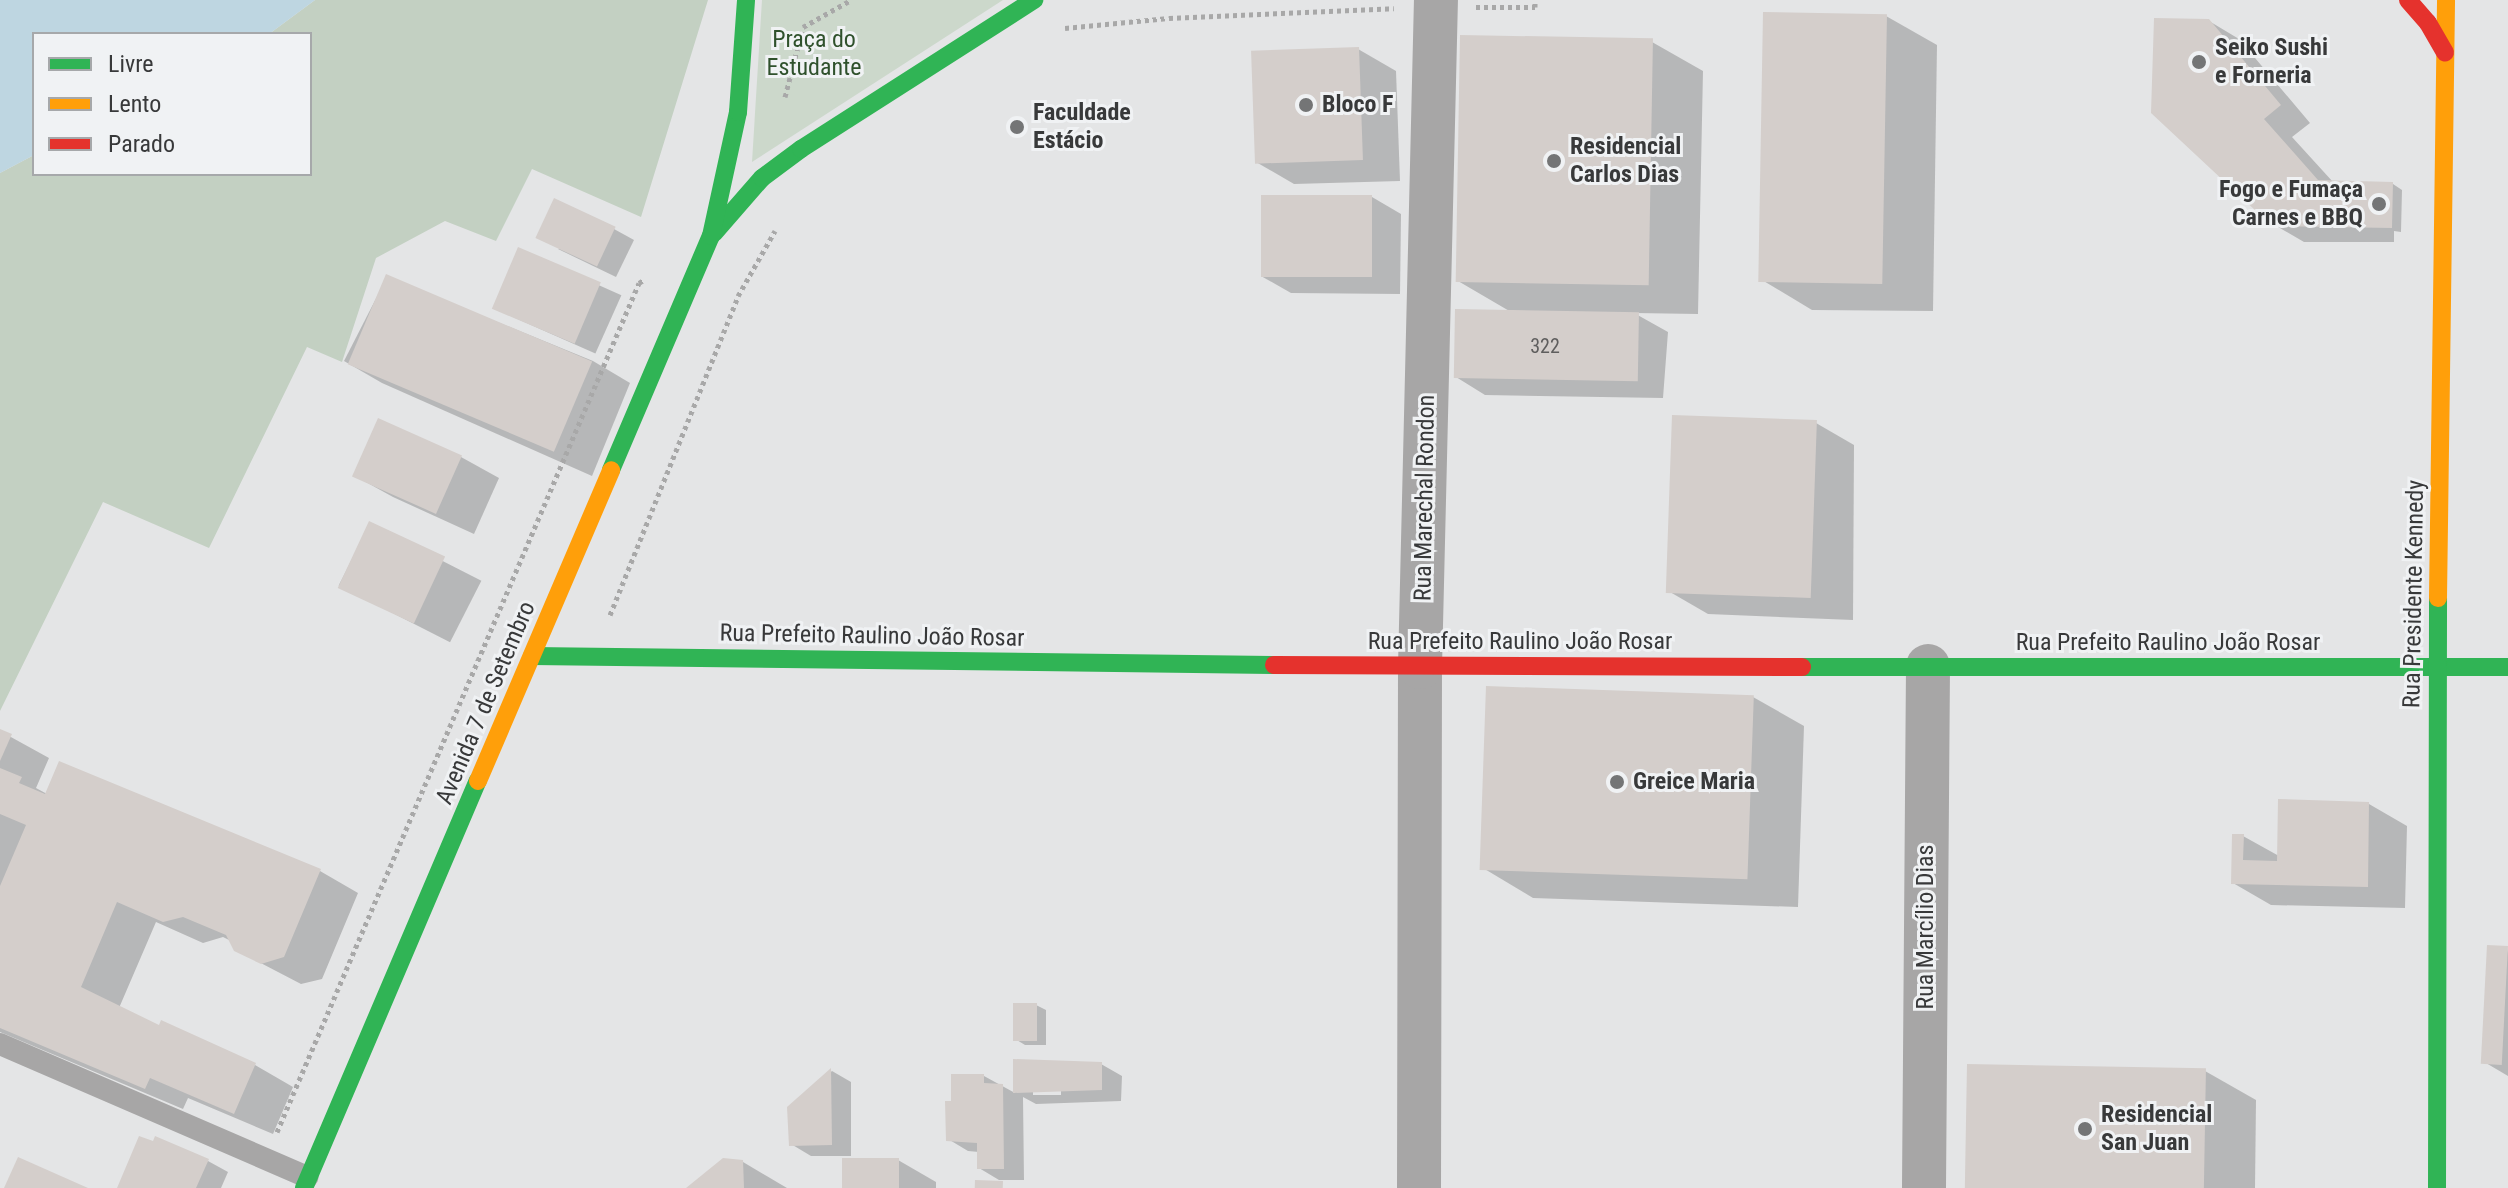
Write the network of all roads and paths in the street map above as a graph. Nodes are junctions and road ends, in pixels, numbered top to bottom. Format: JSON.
{"nodes":[{"id":1,"x":746,"y":0,"type":"edge"},
{"id":2,"x":851,"y":0,"type":"edge"},
{"id":3,"x":1034,"y":0,"type":"edge"},
{"id":4,"x":1535,"y":0,"type":"edge"},
{"id":5,"x":2408,"y":0,"type":"edge"},
{"id":6,"x":2446,"y":0,"type":"edge"},
{"id":7,"x":1436,"y":3,"type":"edge"},
{"id":8,"x":1060,"y":28,"type":"dead end"},
{"id":9,"x":2445,"y":53,"type":"junction"},
{"id":10,"x":783,"y":103,"type":"dead end"},
{"id":11,"x":777,"y":227,"type":"dead end"},
{"id":12,"x":711,"y":236,"type":"junction"},
{"id":13,"x":608,"y":619,"type":"dead end"},
{"id":14,"x":532,"y":656,"type":"junction"},
{"id":15,"x":1928,"y":666,"type":"junction"},
{"id":16,"x":1420,"y":667,"type":"junction"},
{"id":17,"x":2437,"y":667,"type":"junction"},
{"id":18,"x":2508,"y":667,"type":"edge"},
{"id":19,"x":0,"y":1044,"type":"edge"},
{"id":20,"x":306,"y":1183,"type":"edge"},
{"id":21,"x":1419,"y":1188,"type":"edge"},
{"id":22,"x":1924,"y":1188,"type":"edge"},
{"id":23,"x":2437,"y":1188,"type":"edge"}],
"edges":[{"from":1,"to":12,"type":"street"},
{"from":2,"to":10,"type":"path"},
{"from":3,"to":12,"type":"street"},
{"from":4,"to":7,"type":"path"},
{"from":5,"to":9,"type":"street"},
{"from":6,"to":9,"type":"street","name":"Rua Presidente Kennedy"},
{"from":7,"to":8,"type":"path"},
{"from":7,"to":16,"type":"street","name":"Rua Marechal Rondon"},
{"from":9,"to":17,"type":"street","name":"Rua Presidente Kennedy"},
{"from":11,"to":13,"type":"path"},
{"from":12,"to":14,"type":"street","name":"Avenida 7 de Setembro"},
{"from":14,"to":16,"type":"street","name":"Rua Prefeito Raulino João Rosar"},
{"from":14,"to":20,"type":"street","name":"Avenida 7 de Setembro"},
{"from":15,"to":16,"type":"street","name":"Rua Prefeito Raulino João Rosar"},
{"from":15,"to":17,"type":"street","name":"Rua Prefeito Raulino João Rosar"},
{"from":15,"to":22,"type":"street","name":"Rua Marcílio Dias"},
{"from":16,"to":21,"type":"street","name":"Rua Marechal Rondon"},
{"from":17,"to":18,"type":"street","name":"Rua Prefeito Raulino João Rosar"},
{"from":17,"to":23,"type":"street","name":"Rua Presidente Kennedy"},
{"from":19,"to":20,"type":"lane"}]}
